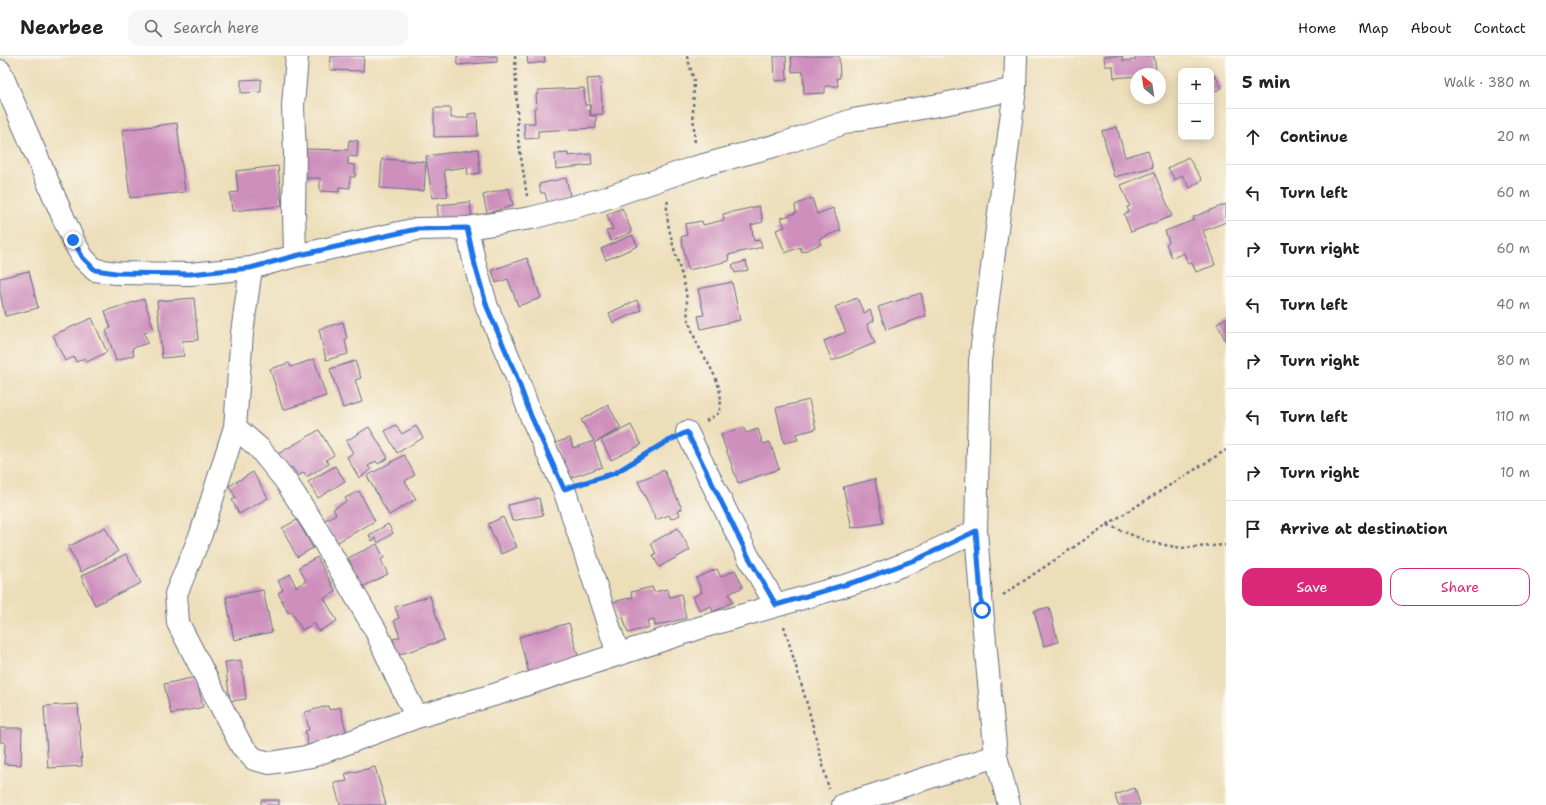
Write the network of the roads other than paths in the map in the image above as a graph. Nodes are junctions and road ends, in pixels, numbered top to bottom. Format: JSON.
{"nodes":[{"id":1,"x":297,"y":56,"type":"edge"},
{"id":2,"x":1016,"y":56,"type":"edge"},
{"id":3,"x":0,"y":70,"type":"edge"},
{"id":4,"x":1015,"y":89,"type":"junction"},
{"id":5,"x":467,"y":228,"type":"junction"},
{"id":6,"x":295,"y":256,"type":"junction"},
{"id":7,"x":250,"y":268,"type":"junction"},
{"id":8,"x":235,"y":427,"type":"junction"},
{"id":9,"x":687,"y":432,"type":"road end"},
{"id":10,"x":976,"y":531,"type":"junction"},
{"id":11,"x":776,"y":605,"type":"junction"},
{"id":12,"x":618,"y":654,"type":"junction"},
{"id":13,"x":417,"y":717,"type":"junction"},
{"id":14,"x":996,"y":756,"type":"junction"},
{"id":15,"x":836,"y":798,"type":"edge"},
{"id":16,"x":1009,"y":805,"type":"edge"}],
"edges":[{"from":1,"to":6,"type":"street"},
{"from":2,"to":4,"type":"street"},
{"from":3,"to":7,"type":"street"},
{"from":4,"to":5,"type":"street"},
{"from":4,"to":10,"type":"street"},
{"from":5,"to":6,"type":"street"},
{"from":5,"to":12,"type":"street"},
{"from":6,"to":7,"type":"street"},
{"from":7,"to":8,"type":"street"},
{"from":8,"to":13,"type":"street"},
{"from":8,"to":13,"type":"street"},
{"from":9,"to":11,"type":"street"},
{"from":10,"to":11,"type":"street"},
{"from":10,"to":14,"type":"street"},
{"from":11,"to":12,"type":"street"},
{"from":12,"to":13,"type":"street"},
{"from":14,"to":15,"type":"street"},
{"from":14,"to":16,"type":"street"}]}
